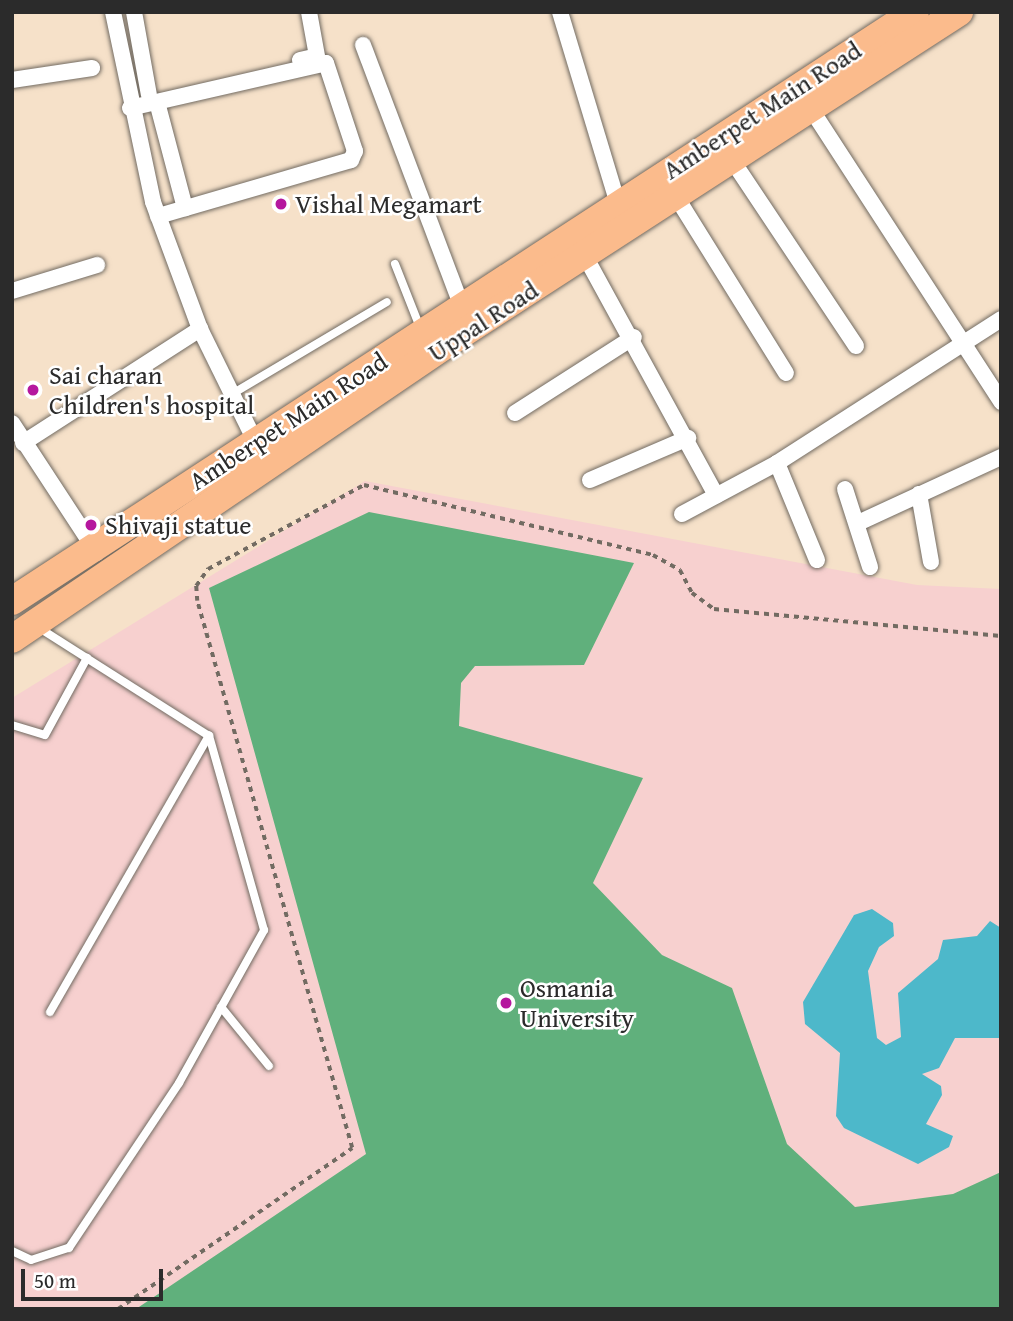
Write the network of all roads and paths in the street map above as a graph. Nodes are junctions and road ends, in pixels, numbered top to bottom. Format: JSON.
{"nodes":[{"id":1,"x":113,"y":12,"type":"edge"},
{"id":2,"x":134,"y":12,"type":"edge"},
{"id":3,"x":309,"y":12,"type":"edge"},
{"id":4,"x":560,"y":12,"type":"edge"},
{"id":5,"x":915,"y":12,"type":"edge"},
{"id":6,"x":959,"y":12,"type":"edge"},
{"id":7,"x":363,"y":45,"type":"dead end"},
{"id":8,"x":92,"y":68,"type":"dead end"},
{"id":9,"x":12,"y":80,"type":"edge"},
{"id":10,"x":153,"y":98,"type":"junction"},
{"id":11,"x":129,"y":104,"type":"junction"},
{"id":12,"x":813,"y":112,"type":"junction"},
{"id":13,"x":734,"y":163,"type":"junction"},
{"id":14,"x":677,"y":198,"type":"junction"},
{"id":15,"x":615,"y":202,"type":"junction"},
{"id":16,"x":185,"y":208,"type":"junction"},
{"id":17,"x":158,"y":216,"type":"junction"},
{"id":18,"x":628,"y":228,"type":"junction"},
{"id":19,"x":585,"y":256,"type":"junction"},
{"id":20,"x":395,"y":264,"type":"dead end"},
{"id":21,"x":97,"y":265,"type":"dead end"},
{"id":22,"x":12,"y":291,"type":"edge"},
{"id":23,"x":387,"y":302,"type":"dead end"},
{"id":24,"x":462,"y":307,"type":"junction"},
{"id":25,"x":1001,"y":319,"type":"edge"},
{"id":26,"x":200,"y":329,"type":"junction"},
{"id":27,"x":422,"y":333,"type":"junction"},
{"id":28,"x":634,"y":337,"type":"junction"},
{"id":29,"x":966,"y":343,"type":"junction"},
{"id":30,"x":856,"y":346,"type":"dead end"},
{"id":31,"x":786,"y":373,"type":"dead end"},
{"id":32,"x":232,"y":394,"type":"junction"},
{"id":33,"x":1001,"y":402,"type":"edge"},
{"id":34,"x":515,"y":412,"type":"dead end"},
{"id":35,"x":12,"y":423,"type":"edge"},
{"id":36,"x":688,"y":438,"type":"junction"},
{"id":37,"x":23,"y":443,"type":"junction"},
{"id":38,"x":262,"y":454,"type":"junction"},
{"id":39,"x":1001,"y":457,"type":"edge"},
{"id":40,"x":777,"y":463,"type":"junction"},
{"id":41,"x":590,"y":480,"type":"dead end"},
{"id":42,"x":845,"y":489,"type":"dead end"},
{"id":43,"x":919,"y":494,"type":"junction"},
{"id":44,"x":716,"y":495,"type":"junction"},
{"id":45,"x":682,"y":514,"type":"dead end"},
{"id":46,"x":858,"y":523,"type":"junction"},
{"id":47,"x":94,"y":548,"type":"junction"},
{"id":48,"x":817,"y":561,"type":"dead end"},
{"id":49,"x":931,"y":562,"type":"dead end"},
{"id":50,"x":870,"y":567,"type":"dead end"},
{"id":51,"x":111,"y":572,"type":"junction"},
{"id":52,"x":12,"y":601,"type":"edge"},
{"id":53,"x":24,"y":632,"type":"edge"},
{"id":54,"x":1001,"y":636,"type":"edge"},
{"id":55,"x":87,"y":659,"type":"junction"},
{"id":56,"x":12,"y":725,"type":"edge"},
{"id":57,"x":208,"y":736,"type":"junction"},
{"id":58,"x":221,"y":1007,"type":"junction"},
{"id":59,"x":50,"y":1012,"type":"dead end"},
{"id":60,"x":269,"y":1066,"type":"dead end"},
{"id":61,"x":12,"y":1251,"type":"edge"},
{"id":62,"x":118,"y":1309,"type":"edge"}],
"edges":[{"from":1,"to":11,"type":"street"},
{"from":2,"to":10,"type":"street"},
{"from":3,"to":10,"type":"street"},
{"from":4,"to":15,"type":"street"},
{"from":5,"to":15,"type":"highway","name":"Amberpet Main Road"},
{"from":6,"to":12,"type":"highway","name":"Uppal Road"},
{"from":7,"to":24,"type":"street"},
{"from":8,"to":9,"type":"street"},
{"from":10,"to":11,"type":"street"},
{"from":10,"to":16,"type":"street"},
{"from":10,"to":16,"type":"street"},
{"from":11,"to":17,"type":"street"},
{"from":12,"to":13,"type":"highway","name":"Uppal Road"},
{"from":12,"to":29,"type":"street"},
{"from":13,"to":14,"type":"highway","name":"Uppal Road"},
{"from":13,"to":30,"type":"street"},
{"from":14,"to":18,"type":"highway","name":"Uppal Road"},
{"from":14,"to":31,"type":"street"},
{"from":15,"to":18,"type":"street"},
{"from":15,"to":24,"type":"highway","name":"Amberpet Main Road"},
{"from":16,"to":17,"type":"street"},
{"from":17,"to":26,"type":"street"},
{"from":18,"to":19,"type":"highway","name":"Uppal Road"},
{"from":19,"to":28,"type":"street"},
{"from":19,"to":38,"type":"highway","name":"Uppal Road"},
{"from":20,"to":27,"type":"lane"},
{"from":21,"to":22,"type":"street"},
{"from":23,"to":32,"type":"lane"},
{"from":24,"to":27,"type":"highway","name":"Amberpet Main Road"},
{"from":25,"to":29,"type":"street"},
{"from":26,"to":32,"type":"street"},
{"from":26,"to":37,"type":"street"},
{"from":27,"to":38,"type":"highway","name":"Amberpet Main Road"},
{"from":28,"to":34,"type":"street"},
{"from":28,"to":36,"type":"street"},
{"from":29,"to":33,"type":"street"},
{"from":29,"to":40,"type":"street"},
{"from":32,"to":38,"type":"street"},
{"from":35,"to":37,"type":"street"},
{"from":36,"to":41,"type":"street"},
{"from":36,"to":44,"type":"street"},
{"from":37,"to":47,"type":"street"},
{"from":38,"to":47,"type":"highway","name":"Amberpet Main Road"},
{"from":38,"to":51,"type":"highway","name":"Uppal Road"},
{"from":39,"to":43,"type":"street"},
{"from":40,"to":44,"type":"street"},
{"from":40,"to":48,"type":"street"},
{"from":42,"to":46,"type":"street"},
{"from":43,"to":46,"type":"street"},
{"from":43,"to":49,"type":"street"},
{"from":44,"to":45,"type":"street"},
{"from":46,"to":50,"type":"street"},
{"from":47,"to":51,"type":"street"},
{"from":47,"to":52,"type":"highway","name":"Amberpet Main Road"},
{"from":51,"to":53,"type":"highway","name":"Uppal Road"},
{"from":53,"to":55,"type":"lane"},
{"from":54,"to":62,"type":"path"},
{"from":55,"to":56,"type":"lane"},
{"from":55,"to":57,"type":"lane"},
{"from":57,"to":58,"type":"lane"},
{"from":57,"to":59,"type":"lane"},
{"from":58,"to":60,"type":"lane"},
{"from":58,"to":61,"type":"lane"}]}
